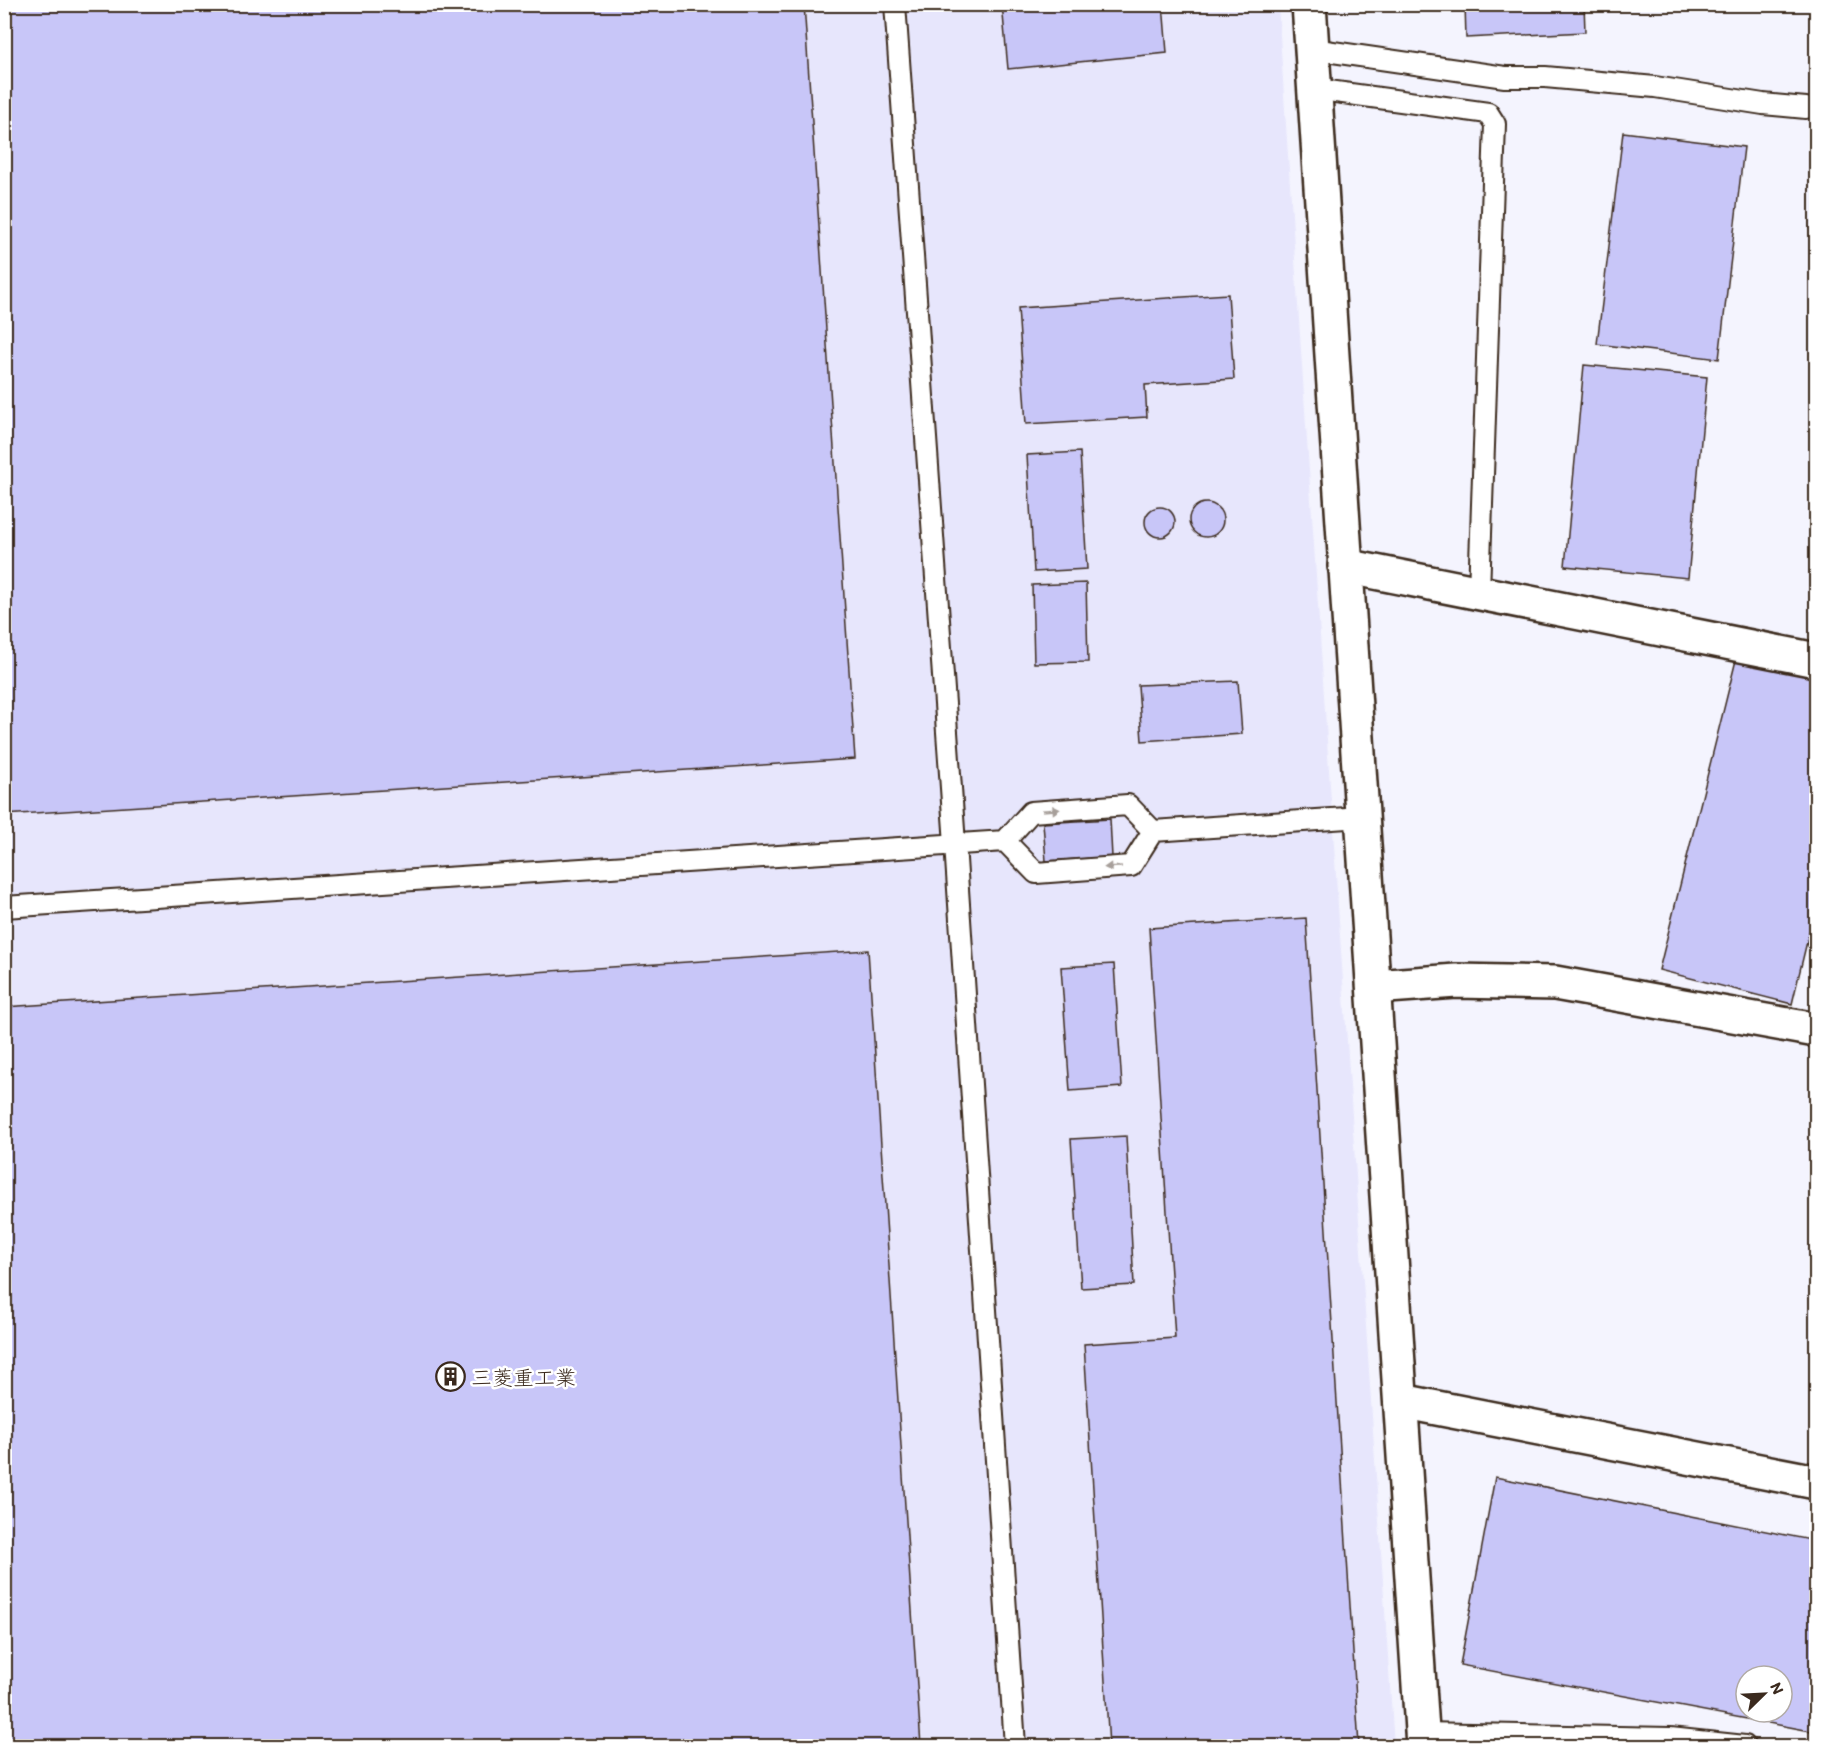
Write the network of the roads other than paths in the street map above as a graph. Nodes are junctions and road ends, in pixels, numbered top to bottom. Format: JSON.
{"nodes":[{"id":1,"x":895,"y":4,"type":"edge"},
{"id":2,"x":1309,"y":4,"type":"edge"},
{"id":3,"x":1312,"y":49,"type":"junction"},
{"id":4,"x":1314,"y":89,"type":"junction"},
{"id":5,"x":1806,"y":108,"type":"dead end"},
{"id":6,"x":1345,"y":566,"type":"junction"},
{"id":7,"x":1479,"y":592,"type":"junction"},
{"id":8,"x":1816,"y":660,"type":"edge"},
{"id":9,"x":1362,"y":817,"type":"junction"},
{"id":10,"x":1153,"y":831,"type":"junction"},
{"id":11,"x":1005,"y":841,"type":"junction"},
{"id":12,"x":955,"y":844,"type":"junction"},
{"id":13,"x":4,"y":907,"type":"edge"},
{"id":14,"x":1374,"y":987,"type":"junction"},
{"id":15,"x":1816,"y":1030,"type":"edge"},
{"id":16,"x":1401,"y":1401,"type":"junction"},
{"id":17,"x":1816,"y":1482,"type":"edge"},
{"id":18,"x":1422,"y":1739,"type":"edge"},
{"id":19,"x":1015,"y":1746,"type":"edge"},
{"id":20,"x":1745,"y":1746,"type":"edge"}],
"edges":[{"from":1,"to":12,"type":"lane"},
{"from":2,"to":3,"type":"street"},
{"from":3,"to":4,"type":"street"},
{"from":3,"to":5,"type":"lane"},
{"from":4,"to":6,"type":"street"},
{"from":4,"to":7,"type":"lane"},
{"from":6,"to":7,"type":"street"},
{"from":6,"to":9,"type":"street"},
{"from":7,"to":8,"type":"street"},
{"from":9,"to":10,"type":"lane"},
{"from":9,"to":14,"type":"street"},
{"from":11,"to":10,"type":"lane","one_way":true},
{"from":10,"to":11,"type":"lane","one_way":true},
{"from":11,"to":12,"type":"lane"},
{"from":12,"to":13,"type":"lane"},
{"from":12,"to":19,"type":"lane"},
{"from":14,"to":15,"type":"street"},
{"from":14,"to":16,"type":"street"},
{"from":16,"to":17,"type":"street"},
{"from":16,"to":18,"type":"street"},
{"from":18,"to":20,"type":"lane"}]}
